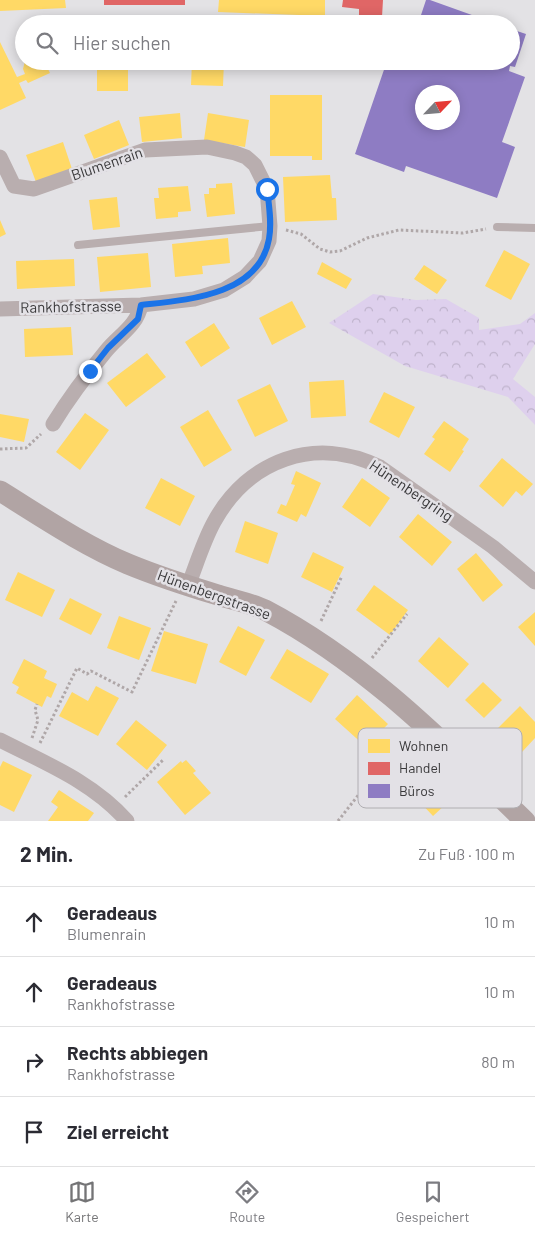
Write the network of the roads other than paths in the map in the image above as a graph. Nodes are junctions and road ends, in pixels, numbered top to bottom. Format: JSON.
{"nodes":[{"id":1,"x":0,"y":157,"type":"edge"},
{"id":2,"x":270,"y":226,"type":"junction"},
{"id":3,"x":497,"y":227,"type":"road end"},
{"id":4,"x":535,"y":228,"type":"edge"},
{"id":5,"x":78,"y":245,"type":"dead end"},
{"id":6,"x":141,"y":305,"type":"junction"},
{"id":7,"x":0,"y":309,"type":"edge"},
{"id":8,"x":53,"y":424,"type":"road end"},
{"id":9,"x":0,"y":492,"type":"edge"},
{"id":10,"x":535,"y":582,"type":"edge"},
{"id":11,"x":188,"y":586,"type":"junction"},
{"id":12,"x":427,"y":728,"type":"edge"},
{"id":13,"x":0,"y":740,"type":"edge"},
{"id":14,"x":511,"y":808,"type":"edge"},
{"id":15,"x":127,"y":821,"type":"edge"},
{"id":16,"x":525,"y":821,"type":"edge"}],
"edges":[{"from":1,"to":2,"type":"street","name":"Blumenrain"},
{"from":2,"to":5,"type":"lane"},
{"from":2,"to":6,"type":"street","name":"Rankhofstrasse"},
{"from":3,"to":4,"type":"lane"},
{"from":6,"to":7,"type":"street","name":"Rankhofstrasse"},
{"from":6,"to":8,"type":"street","name":"Rankhofstrasse"},
{"from":9,"to":11,"type":"street","name":"Hünenbergstrasse"},
{"from":10,"to":11,"type":"street","name":"Hünenbergring"},
{"from":11,"to":12,"type":"street","name":"Hünenbergstrasse"},
{"from":13,"to":15,"type":"street"},
{"from":14,"to":16,"type":"street","name":"Hünenbergstrasse"}]}
